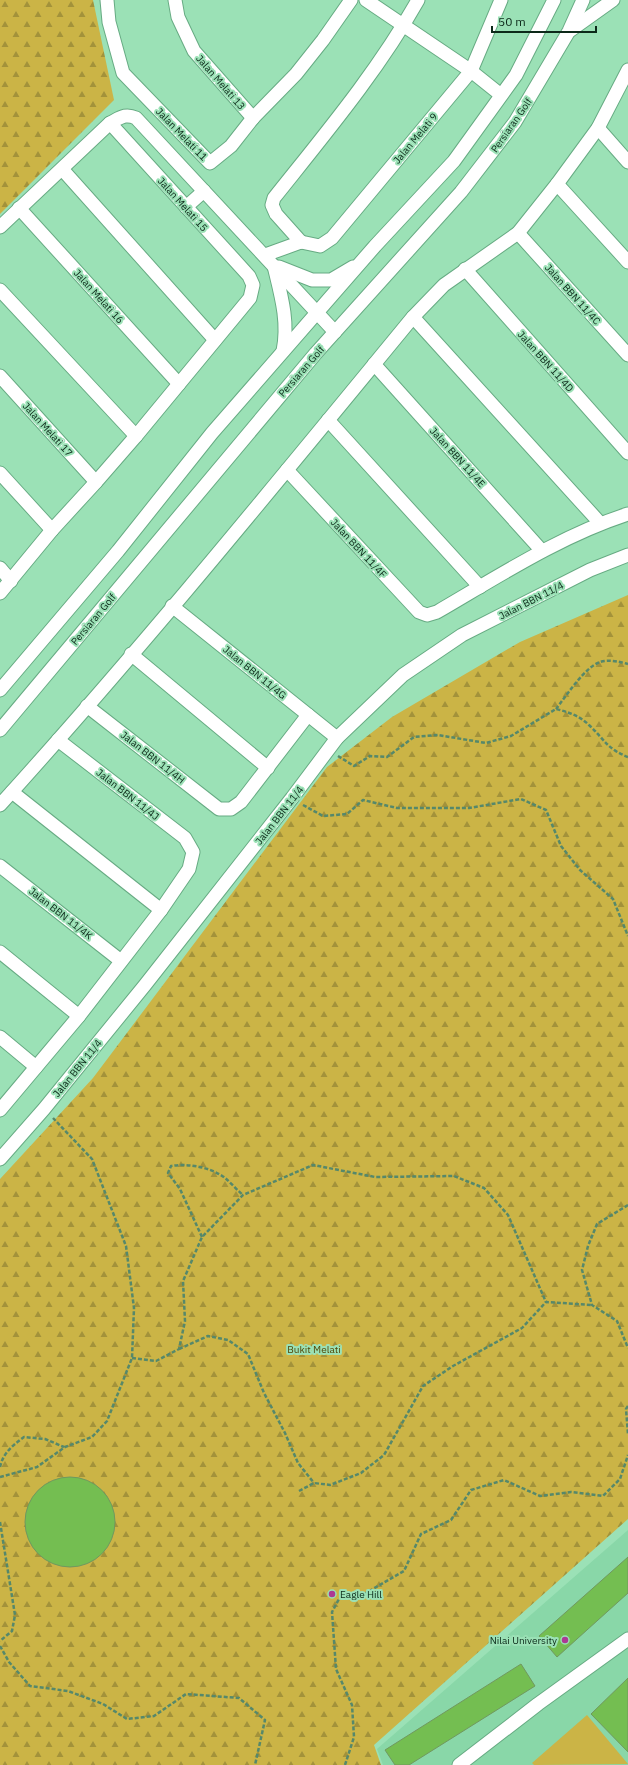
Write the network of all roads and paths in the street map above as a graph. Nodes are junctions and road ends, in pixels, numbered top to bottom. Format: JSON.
{"nodes":[{"id":1,"x":107,"y":0,"type":"edge"},
{"id":2,"x":175,"y":0,"type":"edge"},
{"id":3,"x":351,"y":0,"type":"edge"},
{"id":4,"x":366,"y":0,"type":"edge"},
{"id":5,"x":418,"y":0,"type":"edge"},
{"id":6,"x":501,"y":0,"type":"edge"},
{"id":7,"x":554,"y":0,"type":"edge"},
{"id":8,"x":583,"y":0,"type":"edge"},
{"id":9,"x":613,"y":0,"type":"edge"},
{"id":10,"x":404,"y":25,"type":"junction"},
{"id":11,"x":569,"y":31,"type":"junction"},
{"id":12,"x":628,"y":70,"type":"edge"},
{"id":13,"x":471,"y":71,"type":"junction"},
{"id":14,"x":501,"y":95,"type":"junction"},
{"id":15,"x":253,"y":118,"type":"junction"},
{"id":16,"x":110,"y":123,"type":"junction"},
{"id":17,"x":598,"y":128,"type":"junction"},
{"id":18,"x":628,"y":162,"type":"edge"},
{"id":19,"x":62,"y":169,"type":"junction"},
{"id":20,"x":557,"y":184,"type":"junction"},
{"id":21,"x":204,"y":191,"type":"junction"},
{"id":22,"x":186,"y":207,"type":"junction"},
{"id":23,"x":19,"y":208,"type":"junction"},
{"id":24,"x":0,"y":227,"type":"edge"},
{"id":25,"x":518,"y":233,"type":"junction"},
{"id":26,"x":301,"y":242,"type":"junction"},
{"id":27,"x":269,"y":260,"type":"junction"},
{"id":28,"x":628,"y":262,"type":"edge"},
{"id":29,"x":360,"y":263,"type":"junction"},
{"id":30,"x":465,"y":269,"type":"junction"},
{"id":31,"x":0,"y":290,"type":"edge"},
{"id":32,"x":318,"y":313,"type":"junction"},
{"id":33,"x":413,"y":316,"type":"junction"},
{"id":34,"x":335,"y":332,"type":"junction"},
{"id":35,"x":215,"y":340,"type":"junction"},
{"id":36,"x":282,"y":353,"type":"junction"},
{"id":37,"x":628,"y":355,"type":"edge"},
{"id":38,"x":374,"y":364,"type":"junction"},
{"id":39,"x":0,"y":376,"type":"edge"},
{"id":40,"x":179,"y":384,"type":"junction"},
{"id":41,"x":328,"y":420,"type":"junction"},
{"id":42,"x":136,"y":436,"type":"junction"},
{"id":43,"x":628,"y":453,"type":"edge"},
{"id":44,"x":287,"y":470,"type":"junction"},
{"id":45,"x":0,"y":473,"type":"edge"},
{"id":46,"x":96,"y":482,"type":"junction"},
{"id":47,"x":628,"y":514,"type":"edge"},
{"id":48,"x":600,"y":523,"type":"junction"},
{"id":49,"x":52,"y":530,"type":"junction"},
{"id":50,"x":542,"y":551,"type":"junction"},
{"id":51,"x":628,"y":555,"type":"edge"},
{"id":52,"x":0,"y":568,"type":"edge"},
{"id":53,"x":11,"y":580,"type":"junction"},
{"id":54,"x":480,"y":587,"type":"junction"},
{"id":55,"x":0,"y":593,"type":"edge"},
{"id":56,"x":172,"y":606,"type":"junction"},
{"id":57,"x":131,"y":654,"type":"junction"},
{"id":58,"x":628,"y":664,"type":"edge"},
{"id":59,"x":0,"y":690,"type":"edge"},
{"id":60,"x":87,"y":706,"type":"junction"},
{"id":61,"x":556,"y":709,"type":"junction"},
{"id":62,"x":308,"y":715,"type":"junction"},
{"id":63,"x":0,"y":730,"type":"edge"},
{"id":64,"x":337,"y":738,"type":"junction"},
{"id":65,"x":58,"y":740,"type":"junction"},
{"id":66,"x":328,"y":750,"type":"junction"},
{"id":67,"x":628,"y":757,"type":"edge"},
{"id":68,"x":268,"y":768,"type":"junction"},
{"id":69,"x":12,"y":792,"type":"junction"},
{"id":70,"x":292,"y":798,"type":"junction"},
{"id":71,"x":0,"y":804,"type":"edge"},
{"id":72,"x":0,"y":866,"type":"edge"},
{"id":73,"x":160,"y":910,"type":"junction"},
{"id":74,"x":628,"y":936,"type":"edge"},
{"id":75,"x":0,"y":952,"type":"edge"},
{"id":76,"x":121,"y":961,"type":"junction"},
{"id":77,"x":79,"y":1016,"type":"junction"},
{"id":78,"x":0,"y":1037,"type":"edge"},
{"id":79,"x":36,"y":1067,"type":"junction"},
{"id":80,"x":44,"y":1109,"type":"junction"},
{"id":81,"x":0,"y":1110,"type":"edge"},
{"id":82,"x":0,"y":1159,"type":"edge"},
{"id":83,"x":243,"y":1196,"type":"junction"},
{"id":84,"x":628,"y":1205,"type":"edge"},
{"id":85,"x":202,"y":1237,"type":"junction"},
{"id":86,"x":546,"y":1302,"type":"junction"},
{"id":87,"x":592,"y":1305,"type":"junction"},
{"id":88,"x":628,"y":1348,"type":"edge"},
{"id":89,"x":179,"y":1349,"type":"junction"},
{"id":90,"x":132,"y":1358,"type":"junction"},
{"id":91,"x":628,"y":1406,"type":"edge"},
{"id":92,"x":628,"y":1434,"type":"edge"},
{"id":93,"x":65,"y":1447,"type":"junction"},
{"id":94,"x":628,"y":1455,"type":"edge"},
{"id":95,"x":0,"y":1467,"type":"edge"},
{"id":96,"x":0,"y":1477,"type":"edge"},
{"id":97,"x":314,"y":1483,"type":"junction"},
{"id":98,"x":299,"y":1491,"type":"dead end"},
{"id":99,"x":0,"y":1522,"type":"edge"},
{"id":100,"x":628,"y":1639,"type":"edge"},
{"id":101,"x":0,"y":1641,"type":"edge"},
{"id":102,"x":0,"y":1646,"type":"edge"},
{"id":103,"x":255,"y":1765,"type":"edge"},
{"id":104,"x":345,"y":1765,"type":"edge"},
{"id":105,"x":459,"y":1765,"type":"edge"}],
"edges":[{"from":1,"to":15,"type":"street","name":"Jalan Melati 11"},
{"from":2,"to":15,"type":"street","name":"Jalan Melati 13"},
{"from":3,"to":15,"type":"street","name":"Jalan Melati 11"},
{"from":4,"to":10,"type":"street"},
{"from":5,"to":10,"type":"street"},
{"from":6,"to":13,"type":"street","name":"Jalan Melati 9"},
{"from":7,"to":14,"type":"street"},
{"from":8,"to":11,"type":"street","name":"Persiaran Golf"},
{"from":9,"to":11,"type":"street"},
{"from":10,"to":13,"type":"street"},
{"from":10,"to":26,"type":"street"},
{"from":11,"to":34,"type":"street","name":"Persiaran Golf"},
{"from":12,"to":17,"type":"street"},
{"from":13,"to":14,"type":"street"},
{"from":13,"to":26,"type":"street","name":"Jalan Melati 9"},
{"from":14,"to":29,"type":"street"},
{"from":16,"to":19,"type":"street"},
{"from":16,"to":21,"type":"street"},
{"from":16,"to":22,"type":"street","name":"Jalan Melati 15"},
{"from":17,"to":18,"type":"street"},
{"from":17,"to":20,"type":"street"},
{"from":19,"to":23,"type":"street"},
{"from":19,"to":35,"type":"street"},
{"from":20,"to":25,"type":"street"},
{"from":20,"to":28,"type":"street"},
{"from":21,"to":22,"type":"street"},
{"from":21,"to":27,"type":"street"},
{"from":22,"to":35,"type":"street","name":"Jalan Melati 15"},
{"from":23,"to":24,"type":"street"},
{"from":23,"to":40,"type":"street","name":"Jalan Melati 16"},
{"from":25,"to":30,"type":"street"},
{"from":25,"to":37,"type":"street","name":"Jalan BBN 11/4C"},
{"from":26,"to":27,"type":"street"},
{"from":27,"to":29,"type":"street"},
{"from":27,"to":32,"type":"street"},
{"from":27,"to":36,"type":"street"},
{"from":29,"to":32,"type":"street"},
{"from":30,"to":33,"type":"street"},
{"from":30,"to":43,"type":"street","name":"Jalan BBN 11/4D"},
{"from":31,"to":42,"type":"street"},
{"from":32,"to":34,"type":"street"},
{"from":32,"to":36,"type":"street"},
{"from":33,"to":38,"type":"street"},
{"from":33,"to":48,"type":"street"},
{"from":34,"to":63,"type":"street","name":"Persiaran Golf"},
{"from":35,"to":40,"type":"street"},
{"from":36,"to":59,"type":"street"},
{"from":38,"to":41,"type":"street"},
{"from":38,"to":50,"type":"street","name":"Jalan BBN 11/4E"},
{"from":39,"to":46,"type":"street","name":"Jalan Melati 17"},
{"from":40,"to":42,"type":"street"},
{"from":41,"to":44,"type":"street"},
{"from":41,"to":54,"type":"street"},
{"from":42,"to":46,"type":"street"},
{"from":44,"to":54,"type":"street","name":"Jalan BBN 11/4F"},
{"from":44,"to":56,"type":"street"},
{"from":45,"to":49,"type":"street"},
{"from":46,"to":49,"type":"street"},
{"from":47,"to":48,"type":"street"},
{"from":48,"to":50,"type":"street"},
{"from":49,"to":53,"type":"street"},
{"from":50,"to":54,"type":"street"},
{"from":51,"to":64,"type":"street","name":"Jalan BBN 11/4"},
{"from":52,"to":53,"type":"street"},
{"from":53,"to":55,"type":"street"},
{"from":56,"to":57,"type":"street"},
{"from":56,"to":62,"type":"street","name":"Jalan BBN 11/4G"},
{"from":57,"to":60,"type":"street"},
{"from":57,"to":68,"type":"street"},
{"from":58,"to":61,"type":"path"},
{"from":60,"to":65,"type":"street"},
{"from":60,"to":68,"type":"street","name":"Jalan BBN 11/4H"},
{"from":61,"to":66,"type":"path"},
{"from":61,"to":67,"type":"path"},
{"from":62,"to":64,"type":"street","name":"Jalan BBN 11/4G"},
{"from":62,"to":68,"type":"street"},
{"from":64,"to":66,"type":"street","name":"Jalan BBN 11/4"},
{"from":65,"to":69,"type":"street"},
{"from":65,"to":73,"type":"street","name":"Jalan BBN 11/4J"},
{"from":66,"to":70,"type":"street","name":"Jalan BBN 11/4"},
{"from":69,"to":71,"type":"street"},
{"from":69,"to":73,"type":"street"},
{"from":70,"to":74,"type":"path"},
{"from":70,"to":80,"type":"street","name":"Jalan BBN 11/4"},
{"from":72,"to":76,"type":"street","name":"Jalan BBN 11/4K"},
{"from":73,"to":76,"type":"street"},
{"from":75,"to":77,"type":"street"},
{"from":76,"to":77,"type":"street"},
{"from":77,"to":79,"type":"street"},
{"from":78,"to":79,"type":"street"},
{"from":79,"to":81,"type":"street"},
{"from":80,"to":82,"type":"street","name":"Jalan BBN 11/4"},
{"from":80,"to":90,"type":"path"},
{"from":83,"to":85,"type":"path"},
{"from":83,"to":85,"type":"path"},
{"from":83,"to":86,"type":"path"},
{"from":84,"to":87,"type":"path"},
{"from":85,"to":89,"type":"path"},
{"from":86,"to":87,"type":"path"},
{"from":86,"to":97,"type":"path"},
{"from":87,"to":88,"type":"path"},
{"from":89,"to":90,"type":"path"},
{"from":89,"to":97,"type":"path"},
{"from":90,"to":93,"type":"path"},
{"from":91,"to":92,"type":"path"},
{"from":93,"to":95,"type":"path"},
{"from":93,"to":96,"type":"path"},
{"from":94,"to":104,"type":"path"},
{"from":97,"to":98,"type":"path"},
{"from":99,"to":101,"type":"path"},
{"from":100,"to":105,"type":"street"},
{"from":102,"to":103,"type":"path"}]}
